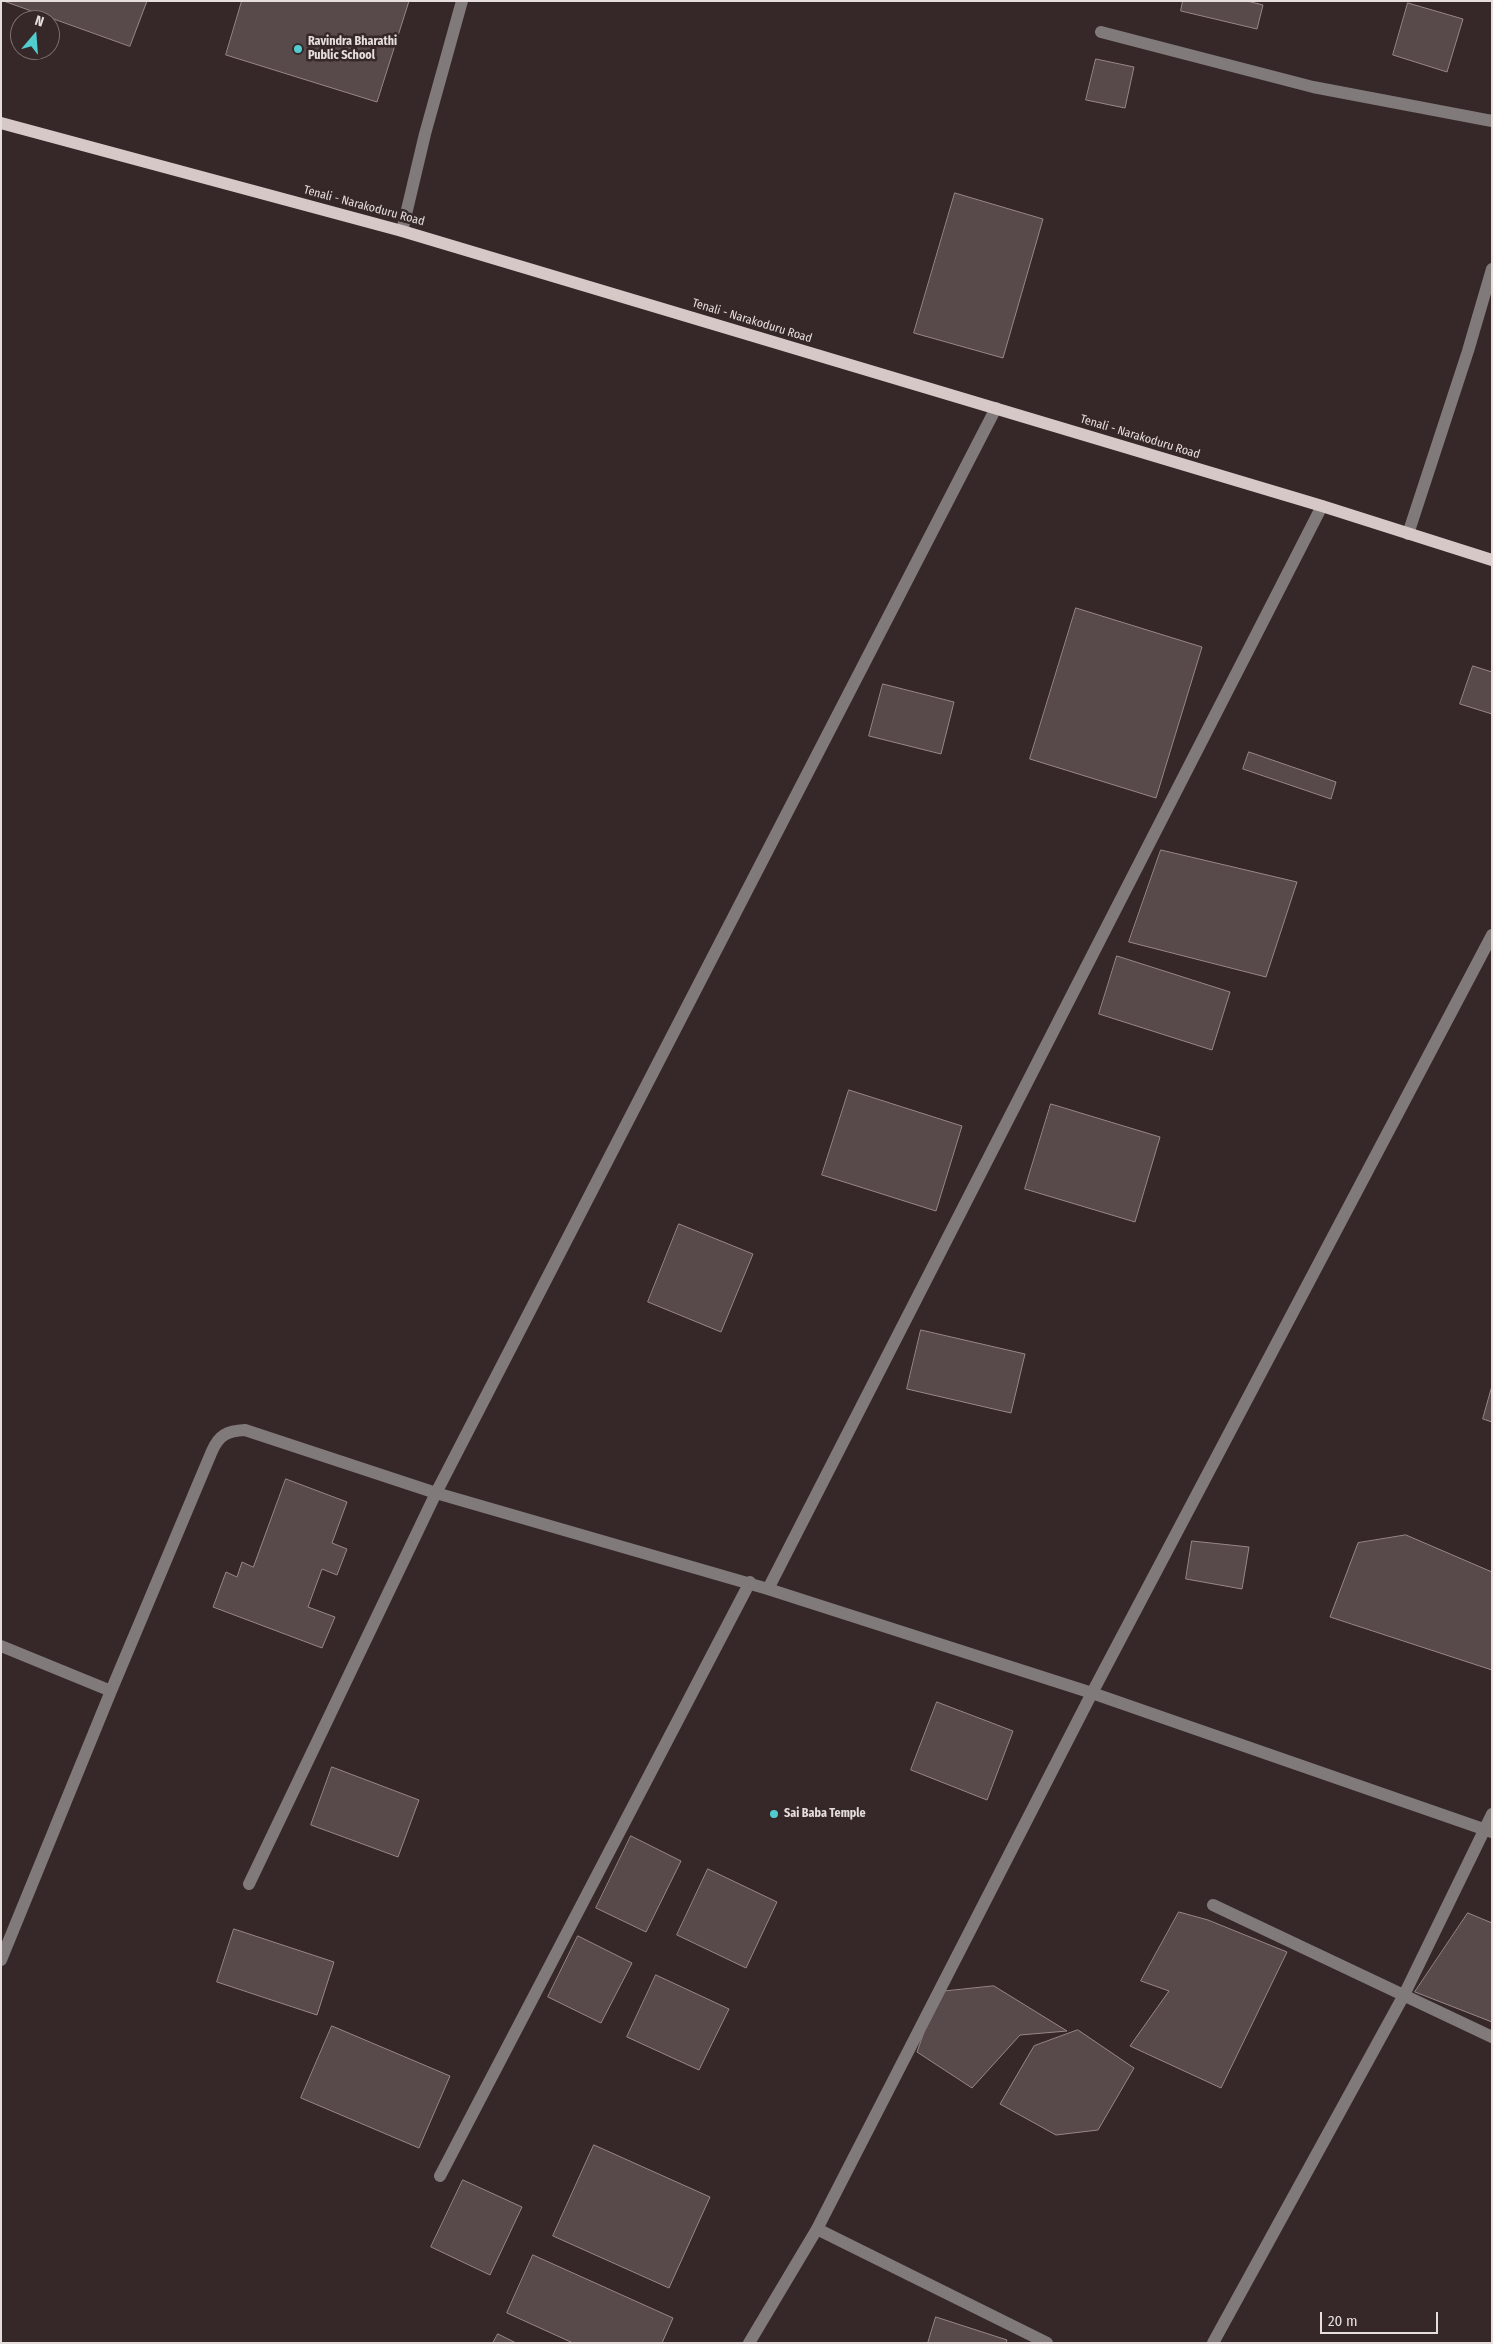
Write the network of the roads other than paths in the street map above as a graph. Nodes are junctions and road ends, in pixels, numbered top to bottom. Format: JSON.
{"nodes":[{"id":1,"x":462,"y":1,"type":"edge"},
{"id":2,"x":1101,"y":32,"type":"dead end"},
{"id":3,"x":1492,"y":121,"type":"edge"},
{"id":4,"x":1,"y":123,"type":"edge"},
{"id":5,"x":402,"y":231,"type":"junction"},
{"id":6,"x":1492,"y":269,"type":"edge"},
{"id":7,"x":996,"y":408,"type":"junction"},
{"id":8,"x":1322,"y":506,"type":"junction"},
{"id":9,"x":1408,"y":534,"type":"junction"},
{"id":10,"x":1492,"y":560,"type":"edge"},
{"id":11,"x":1492,"y":935,"type":"edge"},
{"id":12,"x":436,"y":1493,"type":"junction"},
{"id":13,"x":750,"y":1582,"type":"junction"},
{"id":14,"x":768,"y":1589,"type":"junction"},
{"id":15,"x":1,"y":1646,"type":"edge"},
{"id":16,"x":111,"y":1690,"type":"junction"},
{"id":17,"x":1092,"y":1693,"type":"junction"},
{"id":18,"x":1492,"y":1814,"type":"edge"},
{"id":19,"x":1488,"y":1831,"type":"edge"},
{"id":20,"x":249,"y":1884,"type":"dead end"},
{"id":21,"x":1213,"y":1906,"type":"dead end"},
{"id":22,"x":1,"y":1960,"type":"edge"},
{"id":23,"x":1404,"y":1995,"type":"junction"},
{"id":24,"x":1492,"y":2037,"type":"edge"},
{"id":25,"x":440,"y":2176,"type":"dead end"},
{"id":26,"x":816,"y":2229,"type":"junction"},
{"id":27,"x":749,"y":2343,"type":"edge"},
{"id":28,"x":1047,"y":2343,"type":"edge"},
{"id":29,"x":1213,"y":2343,"type":"edge"}],
"edges":[{"from":1,"to":5,"type":"street"},
{"from":2,"to":3,"type":"street"},
{"from":4,"to":5,"type":"main road","name":"Tenali - Narakoduru Road"},
{"from":5,"to":7,"type":"main road","name":"Tenali - Narakoduru Road"},
{"from":6,"to":9,"type":"street"},
{"from":7,"to":8,"type":"main road","name":"Tenali - Narakoduru Road"},
{"from":7,"to":12,"type":"street"},
{"from":8,"to":9,"type":"main road","name":"Tenali - Narakoduru Road"},
{"from":8,"to":14,"type":"street"},
{"from":9,"to":10,"type":"main road","name":"Tenali - Narakoduru Road"},
{"from":11,"to":17,"type":"street"},
{"from":12,"to":13,"type":"street"},
{"from":12,"to":16,"type":"street"},
{"from":12,"to":20,"type":"street"},
{"from":13,"to":14,"type":"street"},
{"from":13,"to":25,"type":"street"},
{"from":14,"to":17,"type":"street"},
{"from":15,"to":16,"type":"street"},
{"from":16,"to":22,"type":"street"},
{"from":17,"to":19,"type":"street"},
{"from":17,"to":26,"type":"street"},
{"from":18,"to":19,"type":"street"},
{"from":19,"to":23,"type":"street"},
{"from":21,"to":23,"type":"street"},
{"from":23,"to":24,"type":"street"},
{"from":23,"to":29,"type":"street"},
{"from":26,"to":27,"type":"street"},
{"from":26,"to":28,"type":"street"}]}
